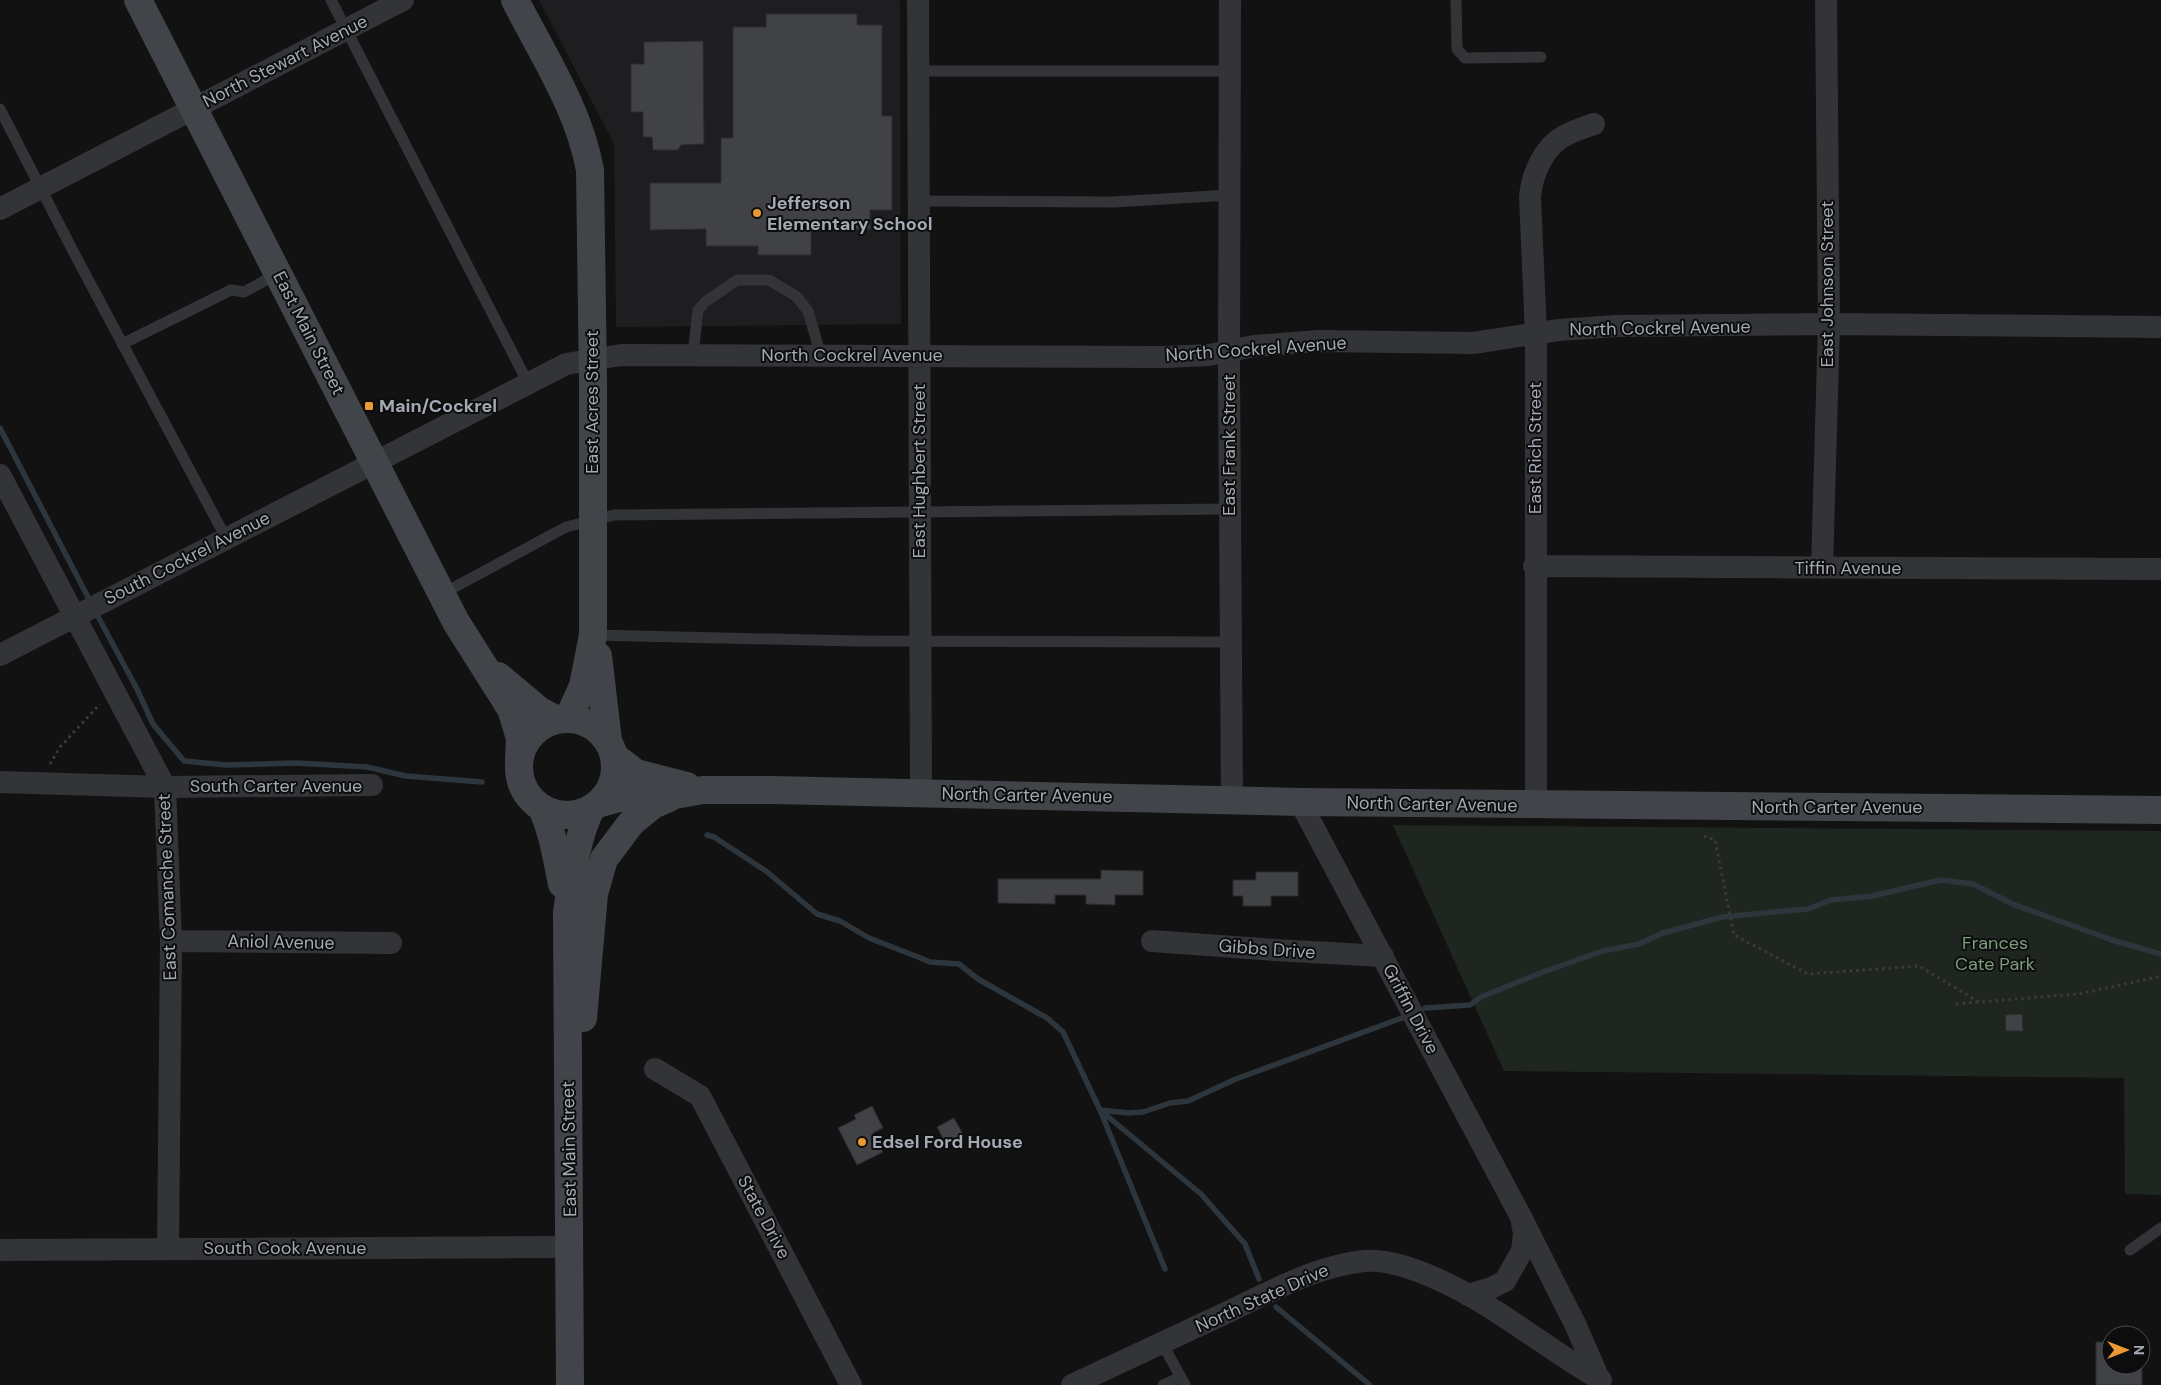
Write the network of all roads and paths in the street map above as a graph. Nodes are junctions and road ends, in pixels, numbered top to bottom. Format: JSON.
{"nodes":[{"id":1,"x":138,"y":0,"type":"edge"},
{"id":2,"x":331,"y":0,"type":"edge"},
{"id":3,"x":403,"y":0,"type":"edge"},
{"id":4,"x":515,"y":0,"type":"edge"},
{"id":5,"x":918,"y":0,"type":"edge"},
{"id":6,"x":1230,"y":0,"type":"edge"},
{"id":7,"x":1456,"y":0,"type":"edge"},
{"id":8,"x":1826,"y":0,"type":"edge"},
{"id":9,"x":346,"y":29,"type":"junction"},
{"id":10,"x":1541,"y":57,"type":"dead end"},
{"id":11,"x":918,"y":71,"type":"junction"},
{"id":12,"x":1230,"y":71,"type":"junction"},
{"id":13,"x":194,"y":108,"type":"junction"},
{"id":14,"x":0,"y":109,"type":"edge"},
{"id":15,"x":1594,"y":124,"type":"dead end"},
{"id":16,"x":41,"y":188,"type":"junction"},
{"id":17,"x":1230,"y":195,"type":"junction"},
{"id":18,"x":919,"y":201,"type":"junction"},
{"id":19,"x":0,"y":209,"type":"edge"},
{"id":20,"x":278,"y":273,"type":"junction"},
{"id":21,"x":1829,"y":324,"type":"junction"},
{"id":22,"x":2161,"y":327,"type":"edge"},
{"id":23,"x":1536,"y":334,"type":"junction"},
{"id":24,"x":122,"y":344,"type":"junction"},
{"id":25,"x":1229,"y":351,"type":"junction"},
{"id":26,"x":693,"y":355,"type":"junction"},
{"id":27,"x":919,"y":355,"type":"junction"},
{"id":28,"x":821,"y":356,"type":"junction"},
{"id":29,"x":593,"y":358,"type":"junction"},
{"id":30,"x":528,"y":383,"type":"junction"},
{"id":31,"x":375,"y":462,"type":"junction"},
{"id":32,"x":0,"y":475,"type":"edge"},
{"id":33,"x":1230,"y":509,"type":"junction"},
{"id":34,"x":919,"y":512,"type":"junction"},
{"id":35,"x":592,"y":521,"type":"junction"},
{"id":36,"x":226,"y":538,"type":"junction"},
{"id":37,"x":1534,"y":566,"type":"junction"},
{"id":38,"x":1822,"y":568,"type":"junction"},
{"id":39,"x":2161,"y":570,"type":"edge"},
{"id":40,"x":442,"y":594,"type":"junction"},
{"id":41,"x":80,"y":613,"type":"junction"},
{"id":42,"x":593,"y":635,"type":"junction"},
{"id":43,"x":920,"y":641,"type":"junction"},
{"id":44,"x":1231,"y":642,"type":"junction"},
{"id":45,"x":0,"y":655,"type":"edge"},
{"id":46,"x":483,"y":664,"type":"junction"},
{"id":47,"x":114,"y":692,"type":"junction"},
{"id":48,"x":562,"y":719,"type":"junction"},
{"id":49,"x":611,"y":749,"type":"junction"},
{"id":50,"x":519,"y":760,"type":"junction"},
{"id":51,"x":0,"y":782,"type":"edge"},
{"id":52,"x":44,"y":783,"type":"junction"},
{"id":53,"x":372,"y":785,"type":"dead end"},
{"id":54,"x":165,"y":787,"type":"junction"},
{"id":55,"x":703,"y":790,"type":"junction"},
{"id":56,"x":921,"y":793,"type":"junction"},
{"id":57,"x":675,"y":795,"type":"junction"},
{"id":58,"x":1232,"y":800,"type":"junction"},
{"id":59,"x":1300,"y":802,"type":"junction"},
{"id":60,"x":1536,"y":805,"type":"junction"},
{"id":61,"x":594,"y":806,"type":"junction"},
{"id":62,"x":542,"y":808,"type":"junction"},
{"id":63,"x":2161,"y":810,"type":"edge"},
{"id":64,"x":1704,"y":836,"type":"dead end"},
{"id":65,"x":568,"y":913,"type":"junction"},
{"id":66,"x":171,"y":941,"type":"junction"},
{"id":67,"x":1152,"y":941,"type":"dead end"},
{"id":68,"x":391,"y":943,"type":"dead end"},
{"id":69,"x":1383,"y":956,"type":"junction"},
{"id":70,"x":2161,"y":976,"type":"edge"},
{"id":71,"x":1979,"y":1002,"type":"junction"},
{"id":72,"x":1956,"y":1004,"type":"dead end"},
{"id":73,"x":655,"y":1069,"type":"dead end"},
{"id":74,"x":570,"y":1152,"type":"junction"},
{"id":75,"x":1521,"y":1217,"type":"junction"},
{"id":76,"x":2161,"y":1228,"type":"edge"},
{"id":77,"x":570,"y":1247,"type":"junction"},
{"id":78,"x":168,"y":1249,"type":"junction"},
{"id":79,"x":0,"y":1250,"type":"edge"},
{"id":80,"x":2130,"y":1250,"type":"dead end"},
{"id":81,"x":1468,"y":1295,"type":"junction"},
{"id":82,"x":1162,"y":1343,"type":"junction"},
{"id":83,"x":1183,"y":1381,"type":"edge"},
{"id":84,"x":1605,"y":1382,"type":"edge"},
{"id":85,"x":570,"y":1385,"type":"edge"},
{"id":86,"x":852,"y":1385,"type":"edge"},
{"id":87,"x":1072,"y":1385,"type":"edge"},
{"id":88,"x":1163,"y":1385,"type":"edge"}],
"edges":[{"from":1,"to":13,"type":"street","name":"East Main Street"},
{"from":2,"to":9,"type":"lane"},
{"from":3,"to":9,"type":"street","name":"North Stewart Avenue"},
{"from":4,"to":29,"type":"street","name":"East Acres Street"},
{"from":5,"to":11,"type":"street","name":"East Hughbert Street"},
{"from":6,"to":12,"type":"street","name":"East Frank Street"},
{"from":7,"to":10,"type":"lane"},
{"from":8,"to":21,"type":"street","name":"East Johnson Street"},
{"from":9,"to":13,"type":"street","name":"North Stewart Avenue"},
{"from":9,"to":30,"type":"lane"},
{"from":11,"to":12,"type":"lane"},
{"from":11,"to":18,"type":"street","name":"East Hughbert Street"},
{"from":12,"to":17,"type":"street","name":"East Frank Street"},
{"from":13,"to":16,"type":"street","name":"North Stewart Avenue"},
{"from":13,"to":20,"type":"street","name":"East Main Street"},
{"from":14,"to":16,"type":"lane"},
{"from":15,"to":23,"type":"street","name":"East Rich Street"},
{"from":16,"to":19,"type":"street","name":"North Stewart Avenue"},
{"from":16,"to":24,"type":"lane"},
{"from":17,"to":18,"type":"lane"},
{"from":17,"to":25,"type":"street","name":"East Frank Street"},
{"from":18,"to":27,"type":"street","name":"East Hughbert Street"},
{"from":20,"to":24,"type":"lane"},
{"from":20,"to":31,"type":"street","name":"East Main Street"},
{"from":21,"to":22,"type":"street","name":"North Cockrel Avenue"},
{"from":21,"to":23,"type":"street","name":"North Cockrel Avenue"},
{"from":21,"to":38,"type":"street","name":"East Johnson Street"},
{"from":23,"to":25,"type":"street","name":"North Cockrel Avenue"},
{"from":23,"to":37,"type":"street","name":"East Rich Street"},
{"from":24,"to":36,"type":"lane"},
{"from":25,"to":27,"type":"street","name":"North Cockrel Avenue"},
{"from":25,"to":33,"type":"street","name":"East Frank Street"},
{"from":26,"to":28,"type":"street","name":"North Cockrel Avenue"},
{"from":26,"to":28,"type":"lane"},
{"from":26,"to":29,"type":"street","name":"North Cockrel Avenue"},
{"from":27,"to":28,"type":"street","name":"North Cockrel Avenue"},
{"from":27,"to":34,"type":"street","name":"East Hughbert Street"},
{"from":29,"to":30,"type":"street","name":"North Cockrel Avenue"},
{"from":29,"to":35,"type":"street","name":"East Acres Street"},
{"from":30,"to":31,"type":"street","name":"North Cockrel Avenue"},
{"from":31,"to":36,"type":"street","name":"South Cockrel Avenue"},
{"from":31,"to":40,"type":"street","name":"East Main Street"},
{"from":32,"to":41,"type":"street","name":"East Comanche Street"},
{"from":33,"to":34,"type":"lane"},
{"from":33,"to":44,"type":"street","name":"East Frank Street"},
{"from":34,"to":35,"type":"lane"},
{"from":34,"to":43,"type":"street","name":"East Hughbert Street"},
{"from":35,"to":40,"type":"lane"},
{"from":35,"to":42,"type":"street","name":"East Acres Street"},
{"from":36,"to":41,"type":"street","name":"South Cockrel Avenue"},
{"from":37,"to":38,"type":"street","name":"Tiffin Avenue"},
{"from":37,"to":60,"type":"street","name":"East Rich Street"},
{"from":38,"to":39,"type":"street","name":"Tiffin Avenue"},
{"from":40,"to":46,"type":"street","name":"East Main Street"},
{"from":41,"to":45,"type":"street","name":"South Cockrel Avenue"},
{"from":41,"to":47,"type":"street","name":"East Comanche Street"},
{"from":42,"to":43,"type":"lane"},
{"from":42,"to":48,"type":"street","name":"East Acres Street"},
{"from":42,"to":49,"type":"street","name":"East Acres Street"},
{"from":43,"to":44,"type":"lane"},
{"from":43,"to":56,"type":"street","name":"East Hughbert Street"},
{"from":44,"to":58,"type":"street","name":"East Frank Street"},
{"from":46,"to":48,"type":"street","name":"East Main Street"},
{"from":46,"to":50,"type":"street","name":"East Main Street"},
{"from":47,"to":52,"type":"path"},
{"from":47,"to":54,"type":"street","name":"East Comanche Street"},
{"from":48,"to":49,"type":"street"},
{"from":48,"to":50,"type":"street"},
{"from":49,"to":55,"type":"street","name":"North Carter Avenue"},
{"from":49,"to":61,"type":"street"},
{"from":50,"to":62,"type":"street"},
{"from":51,"to":52,"type":"street","name":"South Carter Avenue"},
{"from":52,"to":54,"type":"street","name":"South Carter Avenue"},
{"from":53,"to":54,"type":"street","name":"South Carter Avenue"},
{"from":54,"to":66,"type":"street","name":"East Comanche Street"},
{"from":55,"to":56,"type":"street","name":"North Carter Avenue"},
{"from":55,"to":57,"type":"street","name":"North Carter Avenue"},
{"from":56,"to":58,"type":"street","name":"North Carter Avenue"},
{"from":57,"to":61,"type":"street","name":"North Carter Avenue"},
{"from":57,"to":74,"type":"street"},
{"from":58,"to":59,"type":"street","name":"North Carter Avenue"},
{"from":59,"to":60,"type":"street","name":"North Carter Avenue"},
{"from":59,"to":69,"type":"street","name":"Griffin Drive"},
{"from":60,"to":63,"type":"street","name":"North Carter Avenue"},
{"from":61,"to":62,"type":"street"},
{"from":61,"to":65,"type":"street","name":"East Main Street"},
{"from":62,"to":65,"type":"street","name":"East Main Street"},
{"from":64,"to":71,"type":"path"},
{"from":65,"to":74,"type":"street","name":"East Main Street"},
{"from":66,"to":68,"type":"street","name":"Aniol Avenue"},
{"from":66,"to":78,"type":"street","name":"East Comanche Street"},
{"from":67,"to":69,"type":"street","name":"Gibbs Drive"},
{"from":69,"to":75,"type":"street","name":"Griffin Drive"},
{"from":70,"to":71,"type":"path"},
{"from":71,"to":72,"type":"path"},
{"from":73,"to":86,"type":"street","name":"State Drive"},
{"from":74,"to":77,"type":"street","name":"East Main Street"},
{"from":75,"to":81,"type":"street","name":"Griffin Drive"},
{"from":75,"to":84,"type":"street","name":"Griffin Drive"},
{"from":76,"to":80,"type":"lane"},
{"from":77,"to":78,"type":"street","name":"South Cook Avenue"},
{"from":77,"to":85,"type":"street","name":"East Main Street"},
{"from":78,"to":79,"type":"street","name":"South Cook Avenue"},
{"from":81,"to":82,"type":"street","name":"North State Drive"},
{"from":81,"to":84,"type":"street","name":"North State Drive"},
{"from":82,"to":83,"type":"lane"},
{"from":82,"to":87,"type":"street","name":"North State Drive"},
{"from":83,"to":88,"type":"lane"}]}
